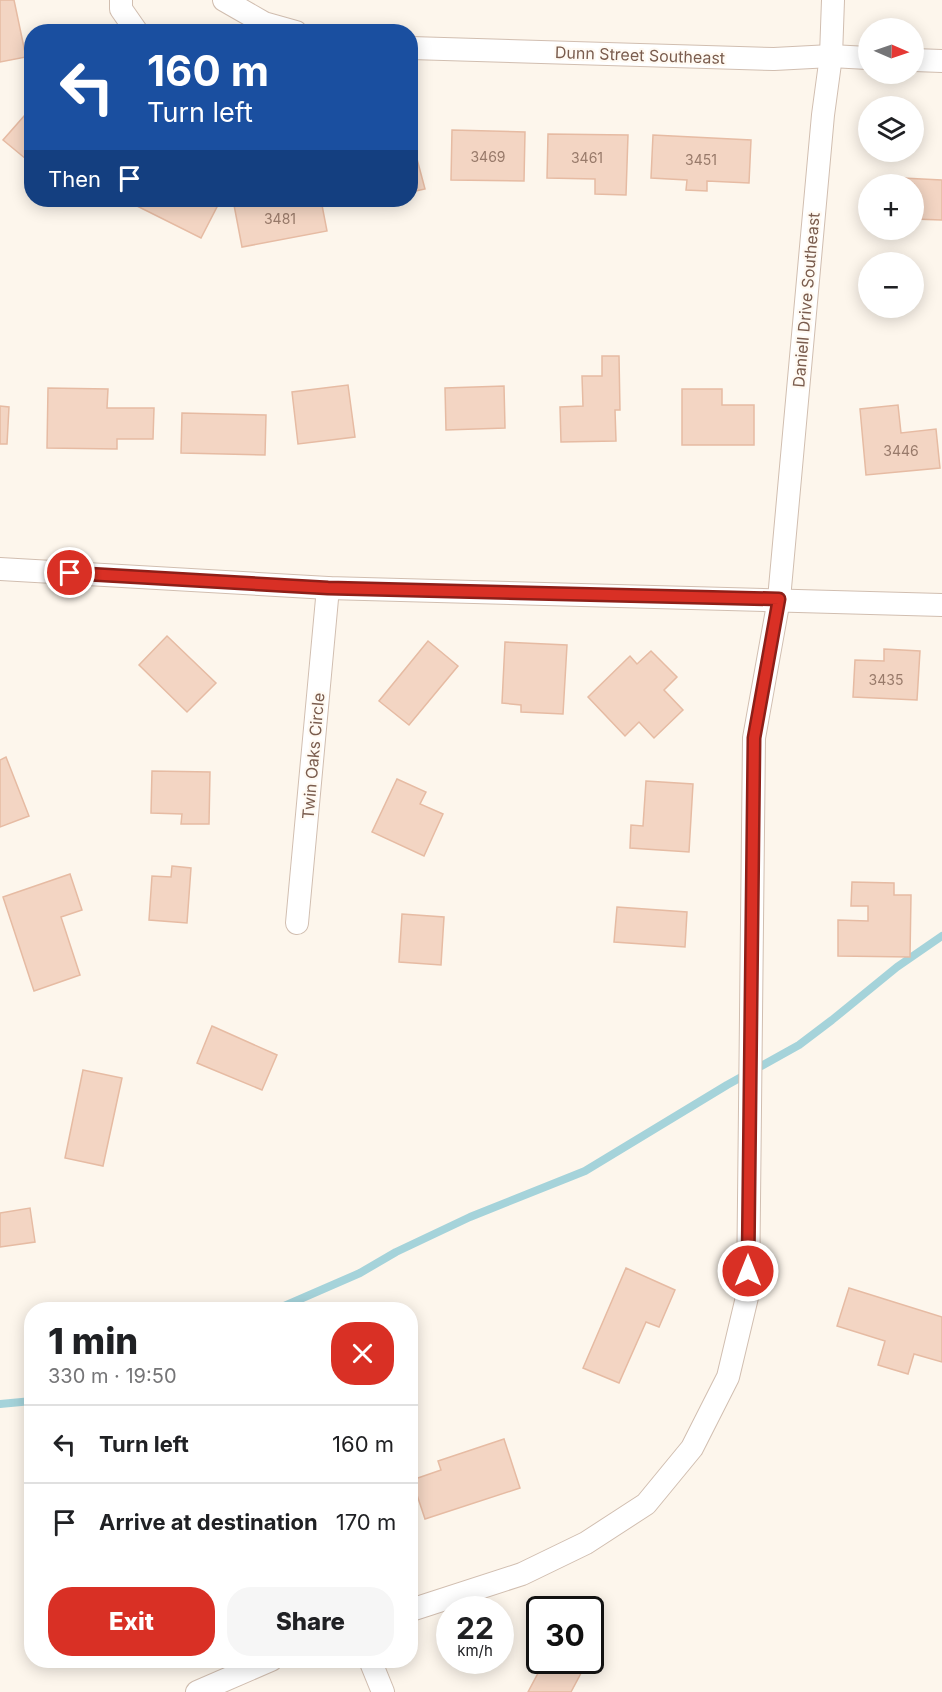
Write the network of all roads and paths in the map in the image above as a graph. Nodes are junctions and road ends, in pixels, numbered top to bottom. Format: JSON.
{"nodes":[{"id":1,"x":121,"y":0,"type":"edge"},
{"id":2,"x":224,"y":0,"type":"edge"},
{"id":3,"x":833,"y":0,"type":"edge"},
{"id":4,"x":131,"y":24,"type":"edge"},
{"id":5,"x":268,"y":24,"type":"edge"},
{"id":6,"x":418,"y":48,"type":"edge"},
{"id":7,"x":831,"y":56,"type":"junction"},
{"id":8,"x":858,"y":57,"type":"edge"},
{"id":9,"x":924,"y":60,"type":"edge"},
{"id":10,"x":942,"y":61,"type":"edge"},
{"id":11,"x":0,"y":569,"type":"edge"},
{"id":12,"x":328,"y":588,"type":"junction"},
{"id":13,"x":779,"y":599,"type":"junction"},
{"id":14,"x":942,"y":604,"type":"edge"},
{"id":15,"x":297,"y":923,"type":"dead end"},
{"id":16,"x":418,"y":1608,"type":"edge"},
{"id":17,"x":252,"y":1668,"type":"edge"},
{"id":18,"x":373,"y":1668,"type":"edge"},
{"id":19,"x":197,"y":1692,"type":"edge"},
{"id":20,"x":383,"y":1692,"type":"edge"}],
"edges":[{"from":1,"to":4,"type":"street"},
{"from":2,"to":5,"type":"street"},
{"from":3,"to":7,"type":"street","name":"Daniell Drive Southeast"},
{"from":6,"to":7,"type":"street","name":"Dunn Street Southeast"},
{"from":7,"to":8,"type":"street","name":"Dunn Street Southeast"},
{"from":7,"to":13,"type":"street","name":"Daniell Drive Southeast"},
{"from":9,"to":10,"type":"street"},
{"from":11,"to":12,"type":"street"},
{"from":12,"to":13,"type":"street"},
{"from":12,"to":15,"type":"street","name":"Twin Oaks Circle"},
{"from":13,"to":14,"type":"street"},
{"from":13,"to":16,"type":"street","name":"Daniell Drive Southeast"},
{"from":17,"to":19,"type":"street"},
{"from":18,"to":20,"type":"street"}]}
